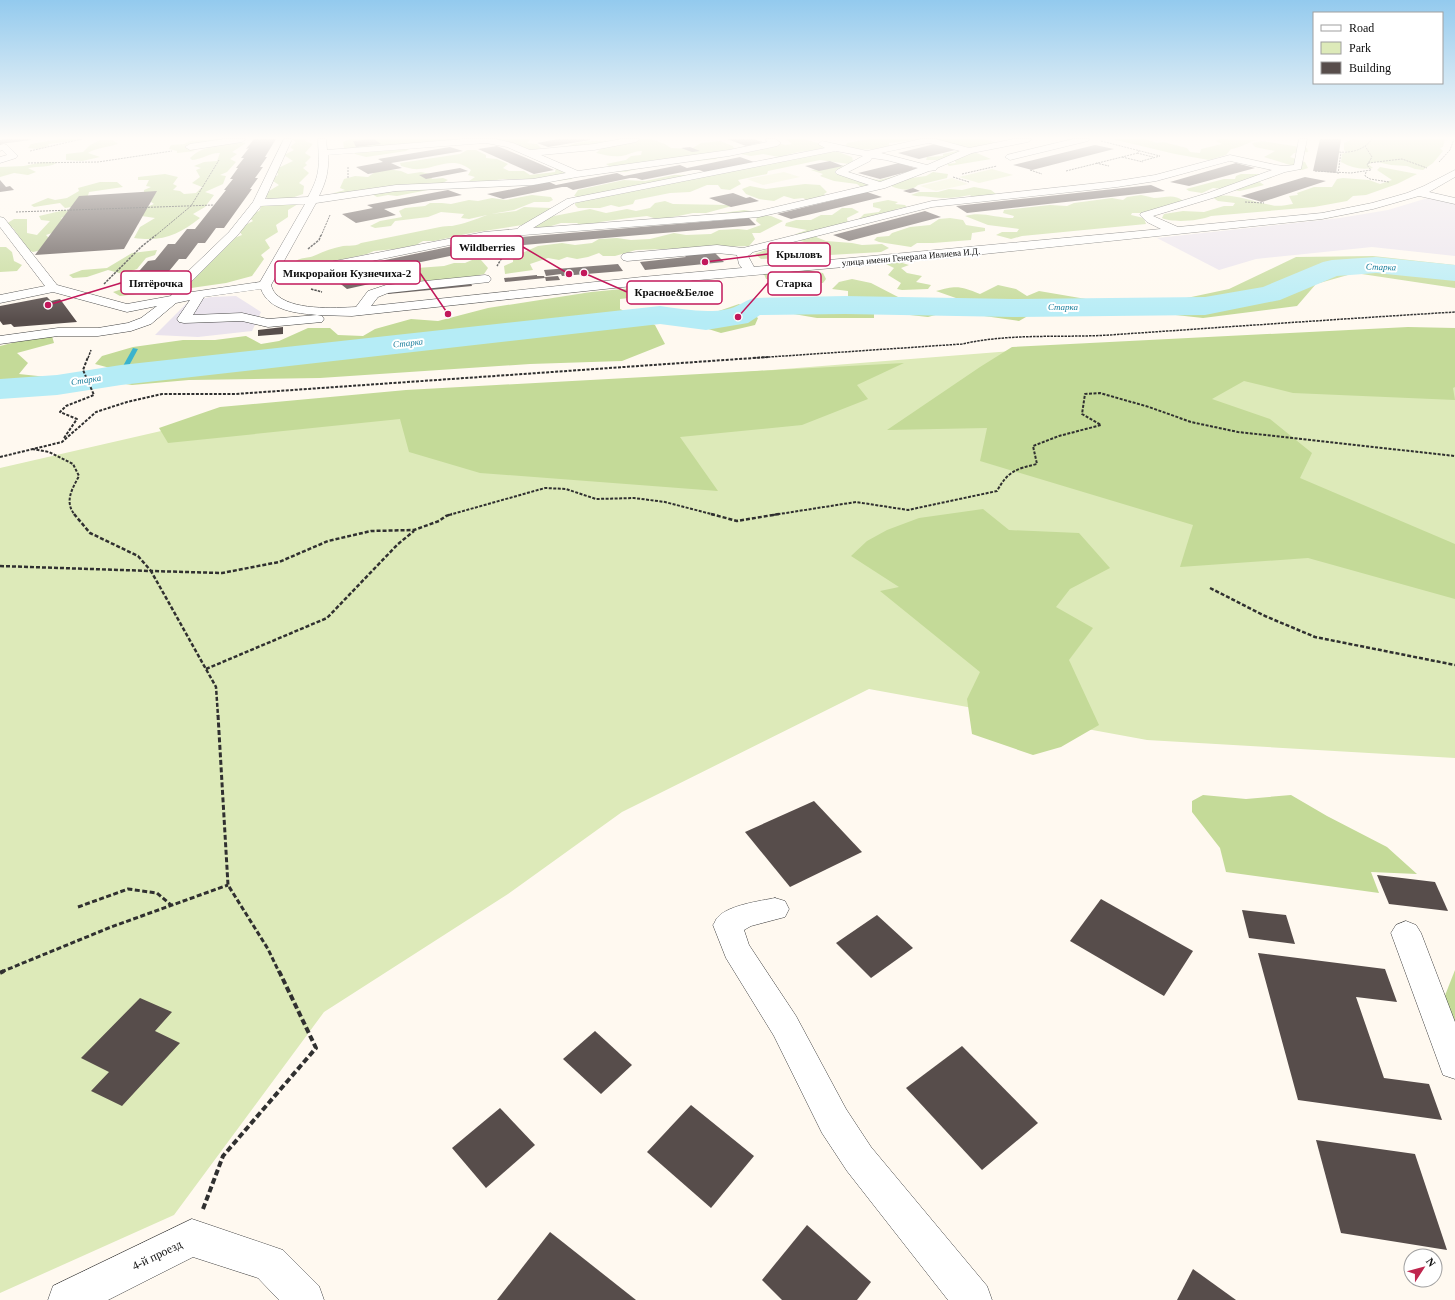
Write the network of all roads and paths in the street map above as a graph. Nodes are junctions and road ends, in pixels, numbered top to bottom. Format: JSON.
{"nodes":[{"id":1,"x":195,"y":200,"type":"edge"},
{"id":2,"x":260,"y":200,"type":"edge"},
{"id":3,"x":312,"y":200,"type":"joint"},
{"id":4,"x":578,"y":200,"type":"edge"},
{"id":5,"x":821,"y":200,"type":"edge"},
{"id":6,"x":921,"y":200,"type":"edge"},
{"id":7,"x":972,"y":200,"type":"edge"},
{"id":8,"x":1196,"y":200,"type":"edge"},
{"id":9,"x":1392,"y":200,"type":"edge"},
{"id":10,"x":258,"y":203,"type":"junction"},
{"id":11,"x":932,"y":204,"type":"junction"},
{"id":12,"x":214,"y":205,"type":"dead end"},
{"id":13,"x":191,"y":206,"type":"junction"},
{"id":14,"x":15,"y":212,"type":"dead end"},
{"id":15,"x":0,"y":220,"type":"edge"},
{"id":16,"x":1176,"y":230,"type":"junction"},
{"id":17,"x":514,"y":232,"type":"junction"},
{"id":18,"x":484,"y":235,"type":"junction"},
{"id":19,"x":491,"y":246,"type":"dead end"},
{"id":20,"x":744,"y":252,"type":"junction"},
{"id":21,"x":627,"y":257,"type":"dead end"},
{"id":22,"x":752,"y":271,"type":"junction"},
{"id":23,"x":485,"y":279,"type":"dead end"},
{"id":24,"x":268,"y":280,"type":"junction"},
{"id":25,"x":104,"y":284,"type":"dead end"},
{"id":26,"x":53,"y":288,"type":"junction"},
{"id":27,"x":200,"y":294,"type":"junction"},
{"id":28,"x":272,"y":298,"type":"junction"},
{"id":29,"x":0,"y":299,"type":"edge"},
{"id":30,"x":176,"y":299,"type":"junction"},
{"id":31,"x":360,"y":311,"type":"junction"},
{"id":32,"x":1455,"y":312,"type":"edge"},
{"id":33,"x":242,"y":317,"type":"junction"},
{"id":34,"x":0,"y":340,"type":"edge"},
{"id":35,"x":83,"y":370,"type":"dead end"},
{"id":36,"x":62,"y":442,"type":"junction"},
{"id":37,"x":32,"y":449,"type":"junction"},
{"id":38,"x":1455,"y":456,"type":"edge"},
{"id":39,"x":0,"y":457,"type":"edge"},
{"id":40,"x":414,"y":530,"type":"junction"},
{"id":41,"x":0,"y":566,"type":"edge"},
{"id":42,"x":152,"y":571,"type":"junction"},
{"id":43,"x":1210,"y":588,"type":"dead end"},
{"id":44,"x":1455,"y":665,"type":"edge"},
{"id":45,"x":206,"y":669,"type":"junction"},
{"id":46,"x":228,"y":885,"type":"junction"},
{"id":47,"x":171,"y":905,"type":"junction"},
{"id":48,"x":78,"y":907,"type":"dead end"},
{"id":49,"x":775,"y":909,"type":"dead end"},
{"id":50,"x":1406,"y":933,"type":"dead end"},
{"id":51,"x":0,"y":973,"type":"edge"},
{"id":52,"x":1455,"y":1064,"type":"edge"},
{"id":53,"x":192,"y":1238,"type":"junction"},
{"id":54,"x":67,"y":1300,"type":"edge"},
{"id":55,"x":305,"y":1300,"type":"edge"},
{"id":56,"x":973,"y":1300,"type":"edge"}],
"edges":[{"from":1,"to":13,"type":"path"},
{"from":2,"to":10,"type":"street"},
{"from":3,"to":10,"type":"street"},
{"from":3,"to":24,"type":"street"},
{"from":4,"to":17,"type":"street"},
{"from":5,"to":17,"type":"street"},
{"from":6,"to":11,"type":"street"},
{"from":7,"to":11,"type":"street"},
{"from":8,"to":16,"type":"street"},
{"from":9,"to":16,"type":"street","name":"улица имени Генерала Ивлиева И.Д."},
{"from":10,"to":30,"type":"street"},
{"from":11,"to":20,"type":"street"},
{"from":12,"to":13,"type":"path"},
{"from":13,"to":14,"type":"path"},
{"from":13,"to":25,"type":"path"},
{"from":15,"to":26,"type":"street"},
{"from":16,"to":22,"type":"street","name":"улица имени Генерала Ивлиева И.Д."},
{"from":17,"to":18,"type":"street"},
{"from":18,"to":19,"type":"street"},
{"from":18,"to":24,"type":"street"},
{"from":20,"to":21,"type":"street"},
{"from":20,"to":22,"type":"street"},
{"from":22,"to":31,"type":"street","name":"улица имени Генерала Ивлиева И.Д."},
{"from":23,"to":31,"type":"street"},
{"from":24,"to":27,"type":"street"},
{"from":24,"to":28,"type":"street"},
{"from":26,"to":29,"type":"street"},
{"from":26,"to":30,"type":"street"},
{"from":27,"to":30,"type":"street"},
{"from":27,"to":33,"type":"street"},
{"from":28,"to":31,"type":"street"},
{"from":28,"to":33,"type":"street"},
{"from":30,"to":34,"type":"street"},
{"from":31,"to":33,"type":"street"},
{"from":32,"to":36,"type":"path"},
{"from":35,"to":36,"type":"path"},
{"from":36,"to":37,"type":"path"},
{"from":37,"to":39,"type":"path"},
{"from":37,"to":42,"type":"path"},
{"from":38,"to":40,"type":"path"},
{"from":40,"to":42,"type":"path"},
{"from":40,"to":45,"type":"path"},
{"from":41,"to":42,"type":"path"},
{"from":42,"to":45,"type":"path"},
{"from":43,"to":44,"type":"path"},
{"from":45,"to":46,"type":"path"},
{"from":46,"to":47,"type":"path"},
{"from":46,"to":53,"type":"path"},
{"from":47,"to":48,"type":"path"},
{"from":47,"to":51,"type":"path"},
{"from":49,"to":56,"type":"street"},
{"from":50,"to":52,"type":"street"},
{"from":53,"to":54,"type":"street","name":"4-й проезд"},
{"from":53,"to":55,"type":"street","name":"4-й проезд"}]}
